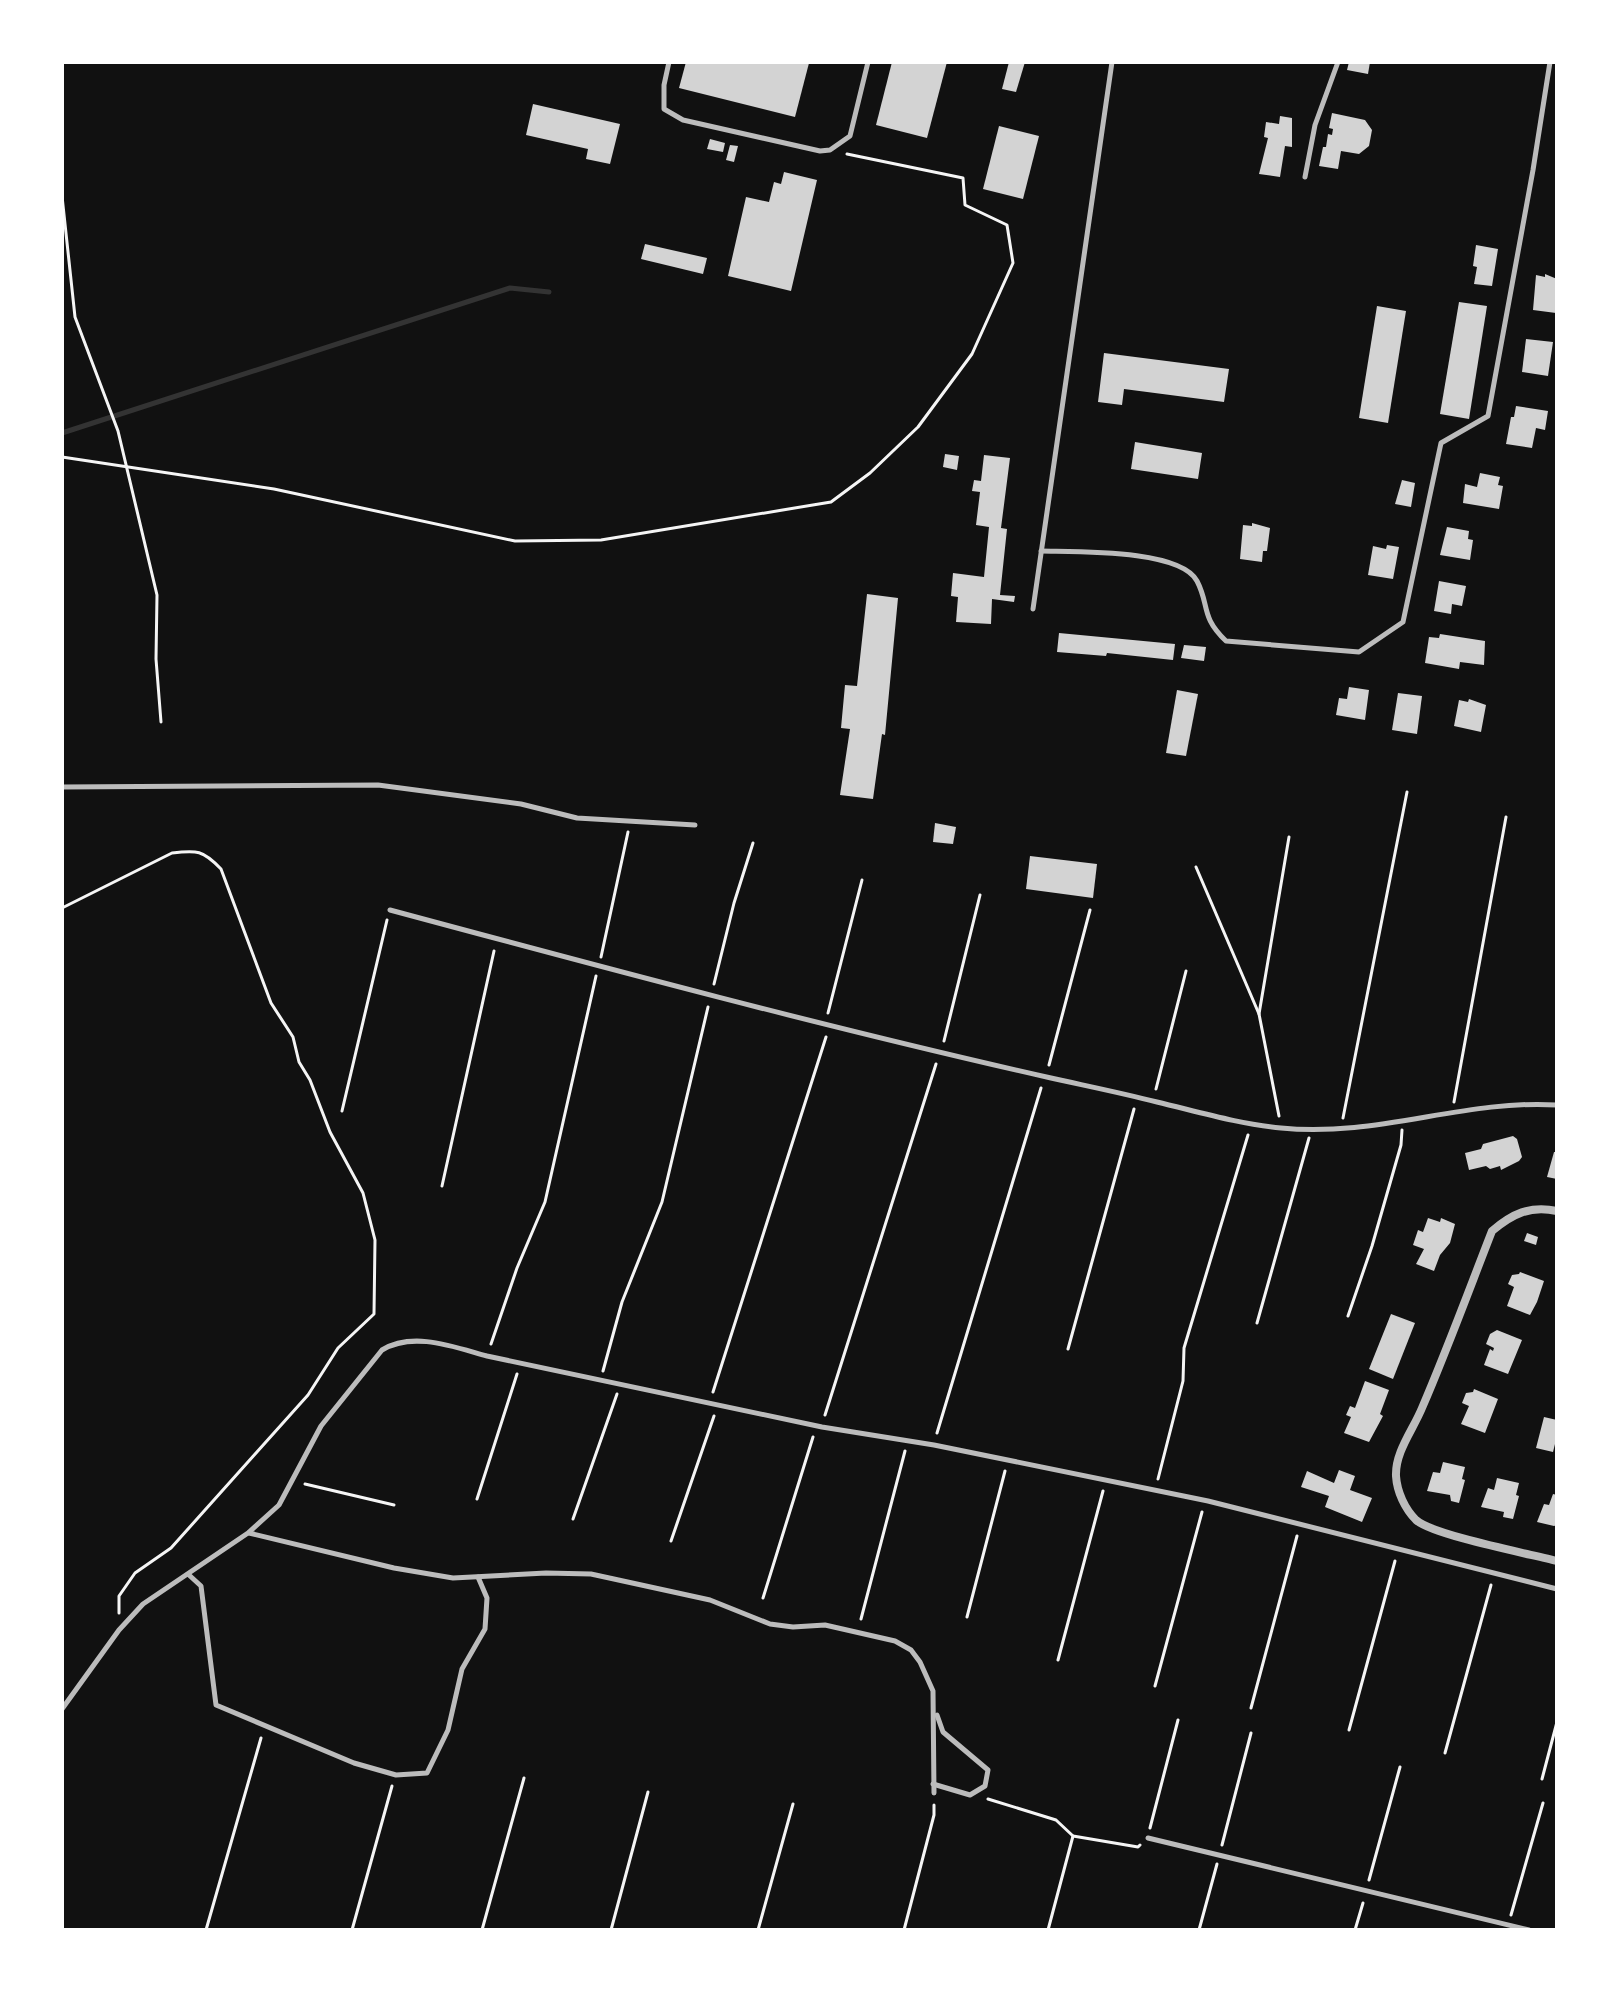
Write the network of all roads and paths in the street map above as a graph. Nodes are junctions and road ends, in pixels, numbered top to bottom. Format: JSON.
{"nodes":[{"id":1,"x":669,"y":62,"type":"edge"},
{"id":2,"x":868,"y":62,"type":"edge"},
{"id":3,"x":1112,"y":62,"type":"edge"},
{"id":4,"x":1338,"y":62,"type":"edge"},
{"id":5,"x":1550,"y":62,"type":"edge"},
{"id":6,"x":830,"y":150,"type":"junction"},
{"id":7,"x":1305,"y":177,"type":"dead end"},
{"id":8,"x":62,"y":196,"type":"edge"},
{"id":9,"x":62,"y":457,"type":"edge"},
{"id":10,"x":127,"y":466,"type":"junction"},
{"id":11,"x":1041,"y":551,"type":"junction"},
{"id":12,"x":1033,"y":609,"type":"dead end"},
{"id":13,"x":161,"y":722,"type":"dead end"},
{"id":14,"x":62,"y":787,"type":"edge"},
{"id":15,"x":1407,"y":792,"type":"dead end"},
{"id":16,"x":1506,"y":817,"type":"dead end"},
{"id":17,"x":695,"y":825,"type":"dead end"},
{"id":18,"x":628,"y":832,"type":"dead end"},
{"id":19,"x":1289,"y":837,"type":"dead end"},
{"id":20,"x":753,"y":843,"type":"dead end"},
{"id":21,"x":1196,"y":867,"type":"dead end"},
{"id":22,"x":862,"y":880,"type":"dead end"},
{"id":23,"x":980,"y":895,"type":"dead end"},
{"id":24,"x":62,"y":908,"type":"edge"},
{"id":25,"x":390,"y":910,"type":"joint"},
{"id":26,"x":1090,"y":910,"type":"dead end"},
{"id":27,"x":497,"y":939,"type":"junction"},
{"id":28,"x":598,"y":966,"type":"junction"},
{"id":29,"x":1186,"y":971,"type":"dead end"},
{"id":30,"x":711,"y":996,"type":"junction"},
{"id":31,"x":1259,"y":1014,"type":"junction"},
{"id":32,"x":827,"y":1025,"type":"junction"},
{"id":33,"x":941,"y":1053,"type":"junction"},
{"id":34,"x":1045,"y":1077,"type":"junction"},
{"id":35,"x":1137,"y":1097,"type":"junction"},
{"id":36,"x":1153,"y":1101,"type":"junction"},
{"id":37,"x":1454,"y":1101,"type":"dead end"},
{"id":38,"x":1557,"y":1105,"type":"edge"},
{"id":39,"x":342,"y":1111,"type":"dead end"},
{"id":40,"x":1251,"y":1124,"type":"junction"},
{"id":41,"x":1281,"y":1128,"type":"junction"},
{"id":42,"x":1342,"y":1130,"type":"junction"},
{"id":43,"x":1311,"y":1131,"type":"junction"},
{"id":44,"x":1401,"y":1145,"type":"dead end"},
{"id":45,"x":442,"y":1186,"type":"dead end"},
{"id":46,"x":1557,"y":1211,"type":"edge"},
{"id":47,"x":1348,"y":1316,"type":"dead end"},
{"id":48,"x":1257,"y":1323,"type":"dead end"},
{"id":49,"x":1068,"y":1349,"type":"dead end"},
{"id":50,"x":487,"y":1356,"type":"junction"},
{"id":51,"x":521,"y":1363,"type":"junction"},
{"id":52,"x":600,"y":1379,"type":"junction"},
{"id":53,"x":621,"y":1383,"type":"junction"},
{"id":54,"x":710,"y":1403,"type":"junction"},
{"id":55,"x":717,"y":1405,"type":"junction"},
{"id":56,"x":819,"y":1426,"type":"junction"},
{"id":57,"x":908,"y":1440,"type":"junction"},
{"id":58,"x":934,"y":1445,"type":"junction"},
{"id":59,"x":1008,"y":1459,"type":"junction"},
{"id":60,"x":1106,"y":1480,"type":"junction"},
{"id":61,"x":302,"y":1483,"type":"dead end"},
{"id":62,"x":1155,"y":1490,"type":"junction"},
{"id":63,"x":477,"y":1499,"type":"dead end"},
{"id":64,"x":1205,"y":1501,"type":"junction"},
{"id":65,"x":394,"y":1505,"type":"dead end"},
{"id":66,"x":573,"y":1519,"type":"dead end"},
{"id":67,"x":1301,"y":1525,"type":"junction"},
{"id":68,"x":248,"y":1533,"type":"junction"},
{"id":69,"x":671,"y":1541,"type":"dead end"},
{"id":70,"x":1398,"y":1549,"type":"junction"},
{"id":71,"x":1557,"y":1561,"type":"edge"},
{"id":72,"x":1494,"y":1573,"type":"junction"},
{"id":73,"x":189,"y":1575,"type":"junction"},
{"id":74,"x":478,"y":1577,"type":"junction"},
{"id":75,"x":1557,"y":1589,"type":"edge"},
{"id":76,"x":763,"y":1598,"type":"dead end"},
{"id":77,"x":967,"y":1617,"type":"dead end"},
{"id":78,"x":861,"y":1619,"type":"dead end"},
{"id":79,"x":119,"y":1630,"type":"junction"},
{"id":80,"x":1058,"y":1660,"type":"dead end"},
{"id":81,"x":1155,"y":1686,"type":"dead end"},
{"id":82,"x":1251,"y":1708,"type":"dead end"},
{"id":83,"x":62,"y":1709,"type":"edge"},
{"id":84,"x":935,"y":1710,"type":"junction"},
{"id":85,"x":1178,"y":1720,"type":"dead end"},
{"id":86,"x":1557,"y":1722,"type":"edge"},
{"id":87,"x":266,"y":1727,"type":"junction"},
{"id":88,"x":1349,"y":1730,"type":"dead end"},
{"id":89,"x":1251,"y":1733,"type":"dead end"},
{"id":90,"x":1445,"y":1753,"type":"dead end"},
{"id":91,"x":1400,"y":1767,"type":"dead end"},
{"id":92,"x":396,"y":1775,"type":"junction"},
{"id":93,"x":524,"y":1778,"type":"dead end"},
{"id":94,"x":1542,"y":1779,"type":"dead end"},
{"id":95,"x":933,"y":1784,"type":"junction"},
{"id":96,"x":648,"y":1792,"type":"dead end"},
{"id":97,"x":934,"y":1793,"type":"joint"},
{"id":98,"x":970,"y":1795,"type":"junction"},
{"id":99,"x":1543,"y":1803,"type":"dead end"},
{"id":100,"x":793,"y":1804,"type":"dead end"},
{"id":101,"x":1073,"y":1836,"type":"junction"},
{"id":102,"x":1148,"y":1838,"type":"junction"},
{"id":103,"x":1219,"y":1855,"type":"junction"},
{"id":104,"x":1366,"y":1891,"type":"junction"},
{"id":105,"x":1509,"y":1925,"type":"junction"},
{"id":106,"x":206,"y":1930,"type":"edge"},
{"id":107,"x":352,"y":1930,"type":"edge"},
{"id":108,"x":482,"y":1930,"type":"edge"},
{"id":109,"x":611,"y":1930,"type":"edge"},
{"id":110,"x":758,"y":1930,"type":"edge"},
{"id":111,"x":904,"y":1930,"type":"edge"},
{"id":112,"x":1048,"y":1930,"type":"edge"},
{"id":113,"x":1199,"y":1930,"type":"edge"},
{"id":114,"x":1355,"y":1930,"type":"edge"},
{"id":115,"x":1529,"y":1930,"type":"edge"}],
"edges":[{"from":1,"to":6,"type":"lane"},
{"from":2,"to":6,"type":"lane"},
{"from":3,"to":11,"type":"lane"},
{"from":4,"to":7,"type":"lane"},
{"from":5,"to":11,"type":"lane"},
{"from":6,"to":10,"type":"path"},
{"from":8,"to":10,"type":"path"},
{"from":9,"to":10,"type":"path"},
{"from":10,"to":13,"type":"path"},
{"from":11,"to":12,"type":"lane"},
{"from":14,"to":17,"type":"lane"},
{"from":15,"to":42,"type":"path"},
{"from":16,"to":37,"type":"path"},
{"from":18,"to":28,"type":"path"},
{"from":19,"to":31,"type":"path"},
{"from":20,"to":30,"type":"path"},
{"from":21,"to":31,"type":"path"},
{"from":22,"to":32,"type":"path"},
{"from":23,"to":33,"type":"path"},
{"from":24,"to":79,"type":"path"},
{"from":25,"to":27,"type":"lane"},
{"from":25,"to":39,"type":"path"},
{"from":26,"to":34,"type":"path"},
{"from":27,"to":28,"type":"lane"},
{"from":27,"to":45,"type":"path"},
{"from":28,"to":30,"type":"lane"},
{"from":28,"to":50,"type":"path"},
{"from":29,"to":36,"type":"path"},
{"from":30,"to":32,"type":"lane"},
{"from":30,"to":52,"type":"path"},
{"from":31,"to":41,"type":"path"},
{"from":32,"to":33,"type":"lane"},
{"from":32,"to":54,"type":"path"},
{"from":33,"to":34,"type":"lane"},
{"from":33,"to":56,"type":"path"},
{"from":34,"to":35,"type":"lane"},
{"from":34,"to":58,"type":"path"},
{"from":35,"to":36,"type":"lane"},
{"from":35,"to":49,"type":"path"},
{"from":36,"to":40,"type":"lane"},
{"from":38,"to":42,"type":"lane"},
{"from":40,"to":41,"type":"lane"},
{"from":40,"to":62,"type":"path"},
{"from":41,"to":43,"type":"lane"},
{"from":42,"to":43,"type":"lane"},
{"from":43,"to":48,"type":"path"},
{"from":44,"to":47,"type":"path"},
{"from":46,"to":71,"type":"street"},
{"from":50,"to":51,"type":"lane"},
{"from":50,"to":68,"type":"lane"},
{"from":51,"to":52,"type":"lane"},
{"from":51,"to":63,"type":"path"},
{"from":52,"to":53,"type":"lane"},
{"from":53,"to":54,"type":"lane"},
{"from":53,"to":66,"type":"path"},
{"from":54,"to":55,"type":"lane"},
{"from":55,"to":56,"type":"lane"},
{"from":55,"to":69,"type":"path"},
{"from":56,"to":57,"type":"lane"},
{"from":56,"to":76,"type":"path"},
{"from":57,"to":58,"type":"lane"},
{"from":57,"to":78,"type":"path"},
{"from":58,"to":59,"type":"lane"},
{"from":59,"to":60,"type":"lane"},
{"from":59,"to":77,"type":"path"},
{"from":60,"to":62,"type":"lane"},
{"from":60,"to":80,"type":"path"},
{"from":61,"to":65,"type":"path"},
{"from":62,"to":64,"type":"lane"},
{"from":64,"to":67,"type":"lane"},
{"from":64,"to":81,"type":"path"},
{"from":67,"to":70,"type":"lane"},
{"from":67,"to":82,"type":"path"},
{"from":68,"to":73,"type":"lane"},
{"from":68,"to":74,"type":"lane"},
{"from":70,"to":72,"type":"lane"},
{"from":70,"to":88,"type":"path"},
{"from":72,"to":75,"type":"lane"},
{"from":72,"to":90,"type":"path"},
{"from":73,"to":79,"type":"lane"},
{"from":73,"to":87,"type":"lane"},
{"from":74,"to":84,"type":"lane"},
{"from":74,"to":92,"type":"lane"},
{"from":79,"to":83,"type":"lane"},
{"from":84,"to":95,"type":"lane"},
{"from":84,"to":98,"type":"lane"},
{"from":85,"to":102,"type":"path"},
{"from":86,"to":94,"type":"path"},
{"from":87,"to":92,"type":"lane"},
{"from":87,"to":106,"type":"path"},
{"from":89,"to":103,"type":"path"},
{"from":91,"to":104,"type":"path"},
{"from":92,"to":107,"type":"path"},
{"from":93,"to":108,"type":"path"},
{"from":95,"to":97,"type":"lane"},
{"from":95,"to":98,"type":"lane"},
{"from":96,"to":109,"type":"path"},
{"from":97,"to":111,"type":"path"},
{"from":98,"to":101,"type":"path"},
{"from":99,"to":105,"type":"path"},
{"from":100,"to":110,"type":"path"},
{"from":101,"to":102,"type":"path"},
{"from":101,"to":112,"type":"path"},
{"from":102,"to":103,"type":"lane"},
{"from":103,"to":104,"type":"lane"},
{"from":103,"to":113,"type":"path"},
{"from":104,"to":105,"type":"lane"},
{"from":104,"to":114,"type":"path"},
{"from":105,"to":115,"type":"lane"}]}
